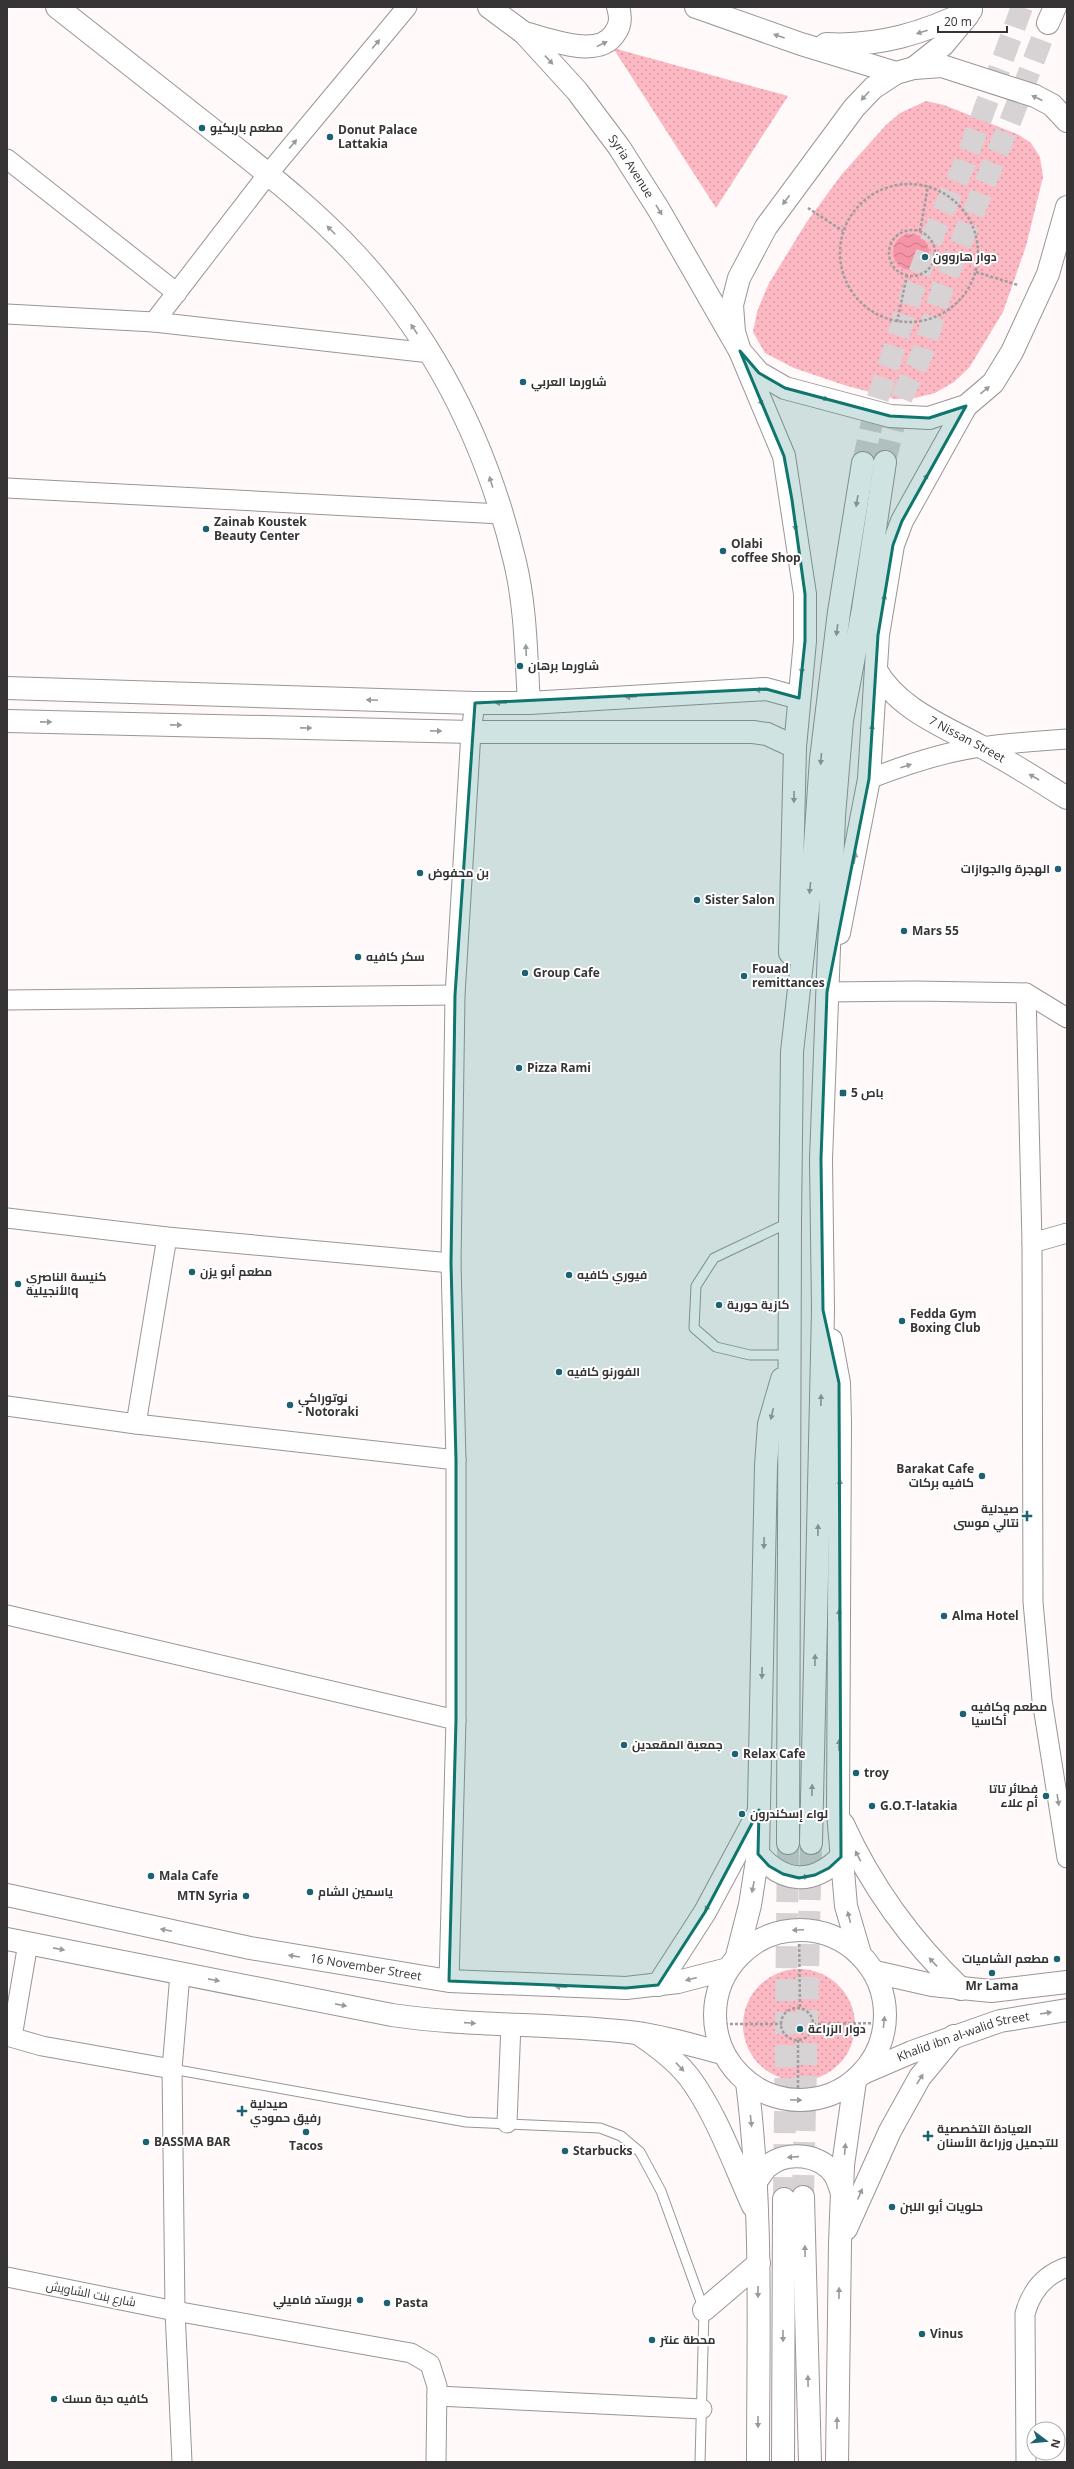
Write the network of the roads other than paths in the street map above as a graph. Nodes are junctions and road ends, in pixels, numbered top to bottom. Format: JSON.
{"nodes":[{"id":1,"x":57,"y":7,"type":"edge"},
{"id":2,"x":407,"y":7,"type":"edge"},
{"id":3,"x":489,"y":7,"type":"edge"},
{"id":4,"x":618,"y":7,"type":"edge"},
{"id":5,"x":696,"y":7,"type":"edge"},
{"id":6,"x":972,"y":9,"type":"edge"},
{"id":7,"x":524,"y":33,"type":"junction"},
{"id":8,"x":801,"y":44,"type":"junction"},
{"id":9,"x":905,"y":70,"type":"junction"},
{"id":10,"x":1067,"y":117,"type":"edge"},
{"id":11,"x":7,"y":159,"type":"edge"},
{"id":12,"x":268,"y":174,"type":"junction"},
{"id":13,"x":1067,"y":207,"type":"edge"},
{"id":14,"x":1051,"y":277,"type":"edge"},
{"id":15,"x":176,"y":293,"type":"junction"},
{"id":16,"x":7,"y":314,"type":"edge"},
{"id":17,"x":154,"y":322,"type":"junction"},
{"id":18,"x":740,"y":352,"type":"junction"},
{"id":19,"x":430,"y":353,"type":"junction"},
{"id":20,"x":966,"y":406,"type":"junction"},
{"id":21,"x":885,"y":462,"type":"tunnel mouth"},
{"id":22,"x":863,"y":463,"type":"tunnel mouth"},
{"id":23,"x":7,"y":488,"type":"edge"},
{"id":24,"x":501,"y":514,"type":"junction"},
{"id":25,"x":876,"y":670,"type":"junction"},
{"id":26,"x":7,"y":688,"type":"edge"},
{"id":27,"x":799,"y":698,"type":"junction"},
{"id":28,"x":475,"y":703,"type":"junction"},
{"id":29,"x":529,"y":703,"type":"junction"},
{"id":30,"x":7,"y":721,"type":"edge"},
{"id":31,"x":471,"y":732,"type":"junction"},
{"id":32,"x":1067,"y":739,"type":"edge"},
{"id":33,"x":795,"y":747,"type":"junction"},
{"id":34,"x":981,"y":747,"type":"junction"},
{"id":35,"x":869,"y":780,"type":"junction"},
{"id":36,"x":1067,"y":798,"type":"edge"},
{"id":37,"x":826,"y":992,"type":"junction"},
{"id":38,"x":1026,"y":994,"type":"junction"},
{"id":39,"x":455,"y":995,"type":"junction"},
{"id":40,"x":7,"y":1000,"type":"edge"},
{"id":41,"x":1067,"y":1018,"type":"edge"},
{"id":42,"x":792,"y":1052,"type":"junction"},
{"id":43,"x":7,"y":1218,"type":"edge"},
{"id":44,"x":790,"y":1222,"type":"junction"},
{"id":45,"x":1067,"y":1233,"type":"edge"},
{"id":46,"x":167,"y":1237,"type":"junction"},
{"id":47,"x":1032,"y":1243,"type":"junction"},
{"id":48,"x":452,"y":1263,"type":"junction"},
{"id":49,"x":823,"y":1310,"type":"junction"},
{"id":50,"x":789,"y":1359,"type":"junction"},
{"id":51,"x":7,"y":1406,"type":"edge"},
{"id":52,"x":136,"y":1424,"type":"junction"},
{"id":53,"x":456,"y":1460,"type":"junction"},
{"id":54,"x":7,"y":1614,"type":"edge"},
{"id":55,"x":456,"y":1720,"type":"junction"},
{"id":56,"x":1060,"y":1759,"type":"edge"},
{"id":57,"x":759,"y":1810,"type":"junction"},
{"id":58,"x":838,"y":1813,"type":"junction"},
{"id":59,"x":788,"y":1842,"type":"tunnel mouth"},
{"id":60,"x":811,"y":1843,"type":"tunnel mouth"},
{"id":61,"x":758,"y":1854,"type":"junction"},
{"id":62,"x":841,"y":1857,"type":"junction"},
{"id":63,"x":1067,"y":1858,"type":"edge"},
{"id":64,"x":7,"y":1895,"type":"edge"},
{"id":65,"x":7,"y":1939,"type":"edge"},
{"id":66,"x":28,"y":1943,"type":"junction"},
{"id":67,"x":860,"y":1954,"type":"junction"},
{"id":68,"x":733,"y":1963,"type":"junction"},
{"id":69,"x":875,"y":1972,"type":"junction"},
{"id":70,"x":180,"y":1974,"type":"junction"},
{"id":71,"x":449,"y":1981,"type":"junction"},
{"id":72,"x":1067,"y":1982,"type":"edge"},
{"id":73,"x":658,"y":1985,"type":"junction"},
{"id":74,"x":961,"y":1989,"type":"junction"},
{"id":75,"x":1067,"y":2010,"type":"edge"},
{"id":76,"x":511,"y":2024,"type":"junction"},
{"id":77,"x":639,"y":2034,"type":"junction"},
{"id":78,"x":954,"y":2036,"type":"junction"},
{"id":79,"x":9,"y":2037,"type":"edge"},
{"id":80,"x":723,"y":2053,"type":"junction"},
{"id":81,"x":172,"y":2069,"type":"junction"},
{"id":82,"x":859,"y":2077,"type":"junction"},
{"id":83,"x":747,"y":2082,"type":"junction"},
{"id":84,"x":507,"y":2123,"type":"junction"},
{"id":85,"x":756,"y":2181,"type":"junction"},
{"id":86,"x":842,"y":2192,"type":"junction"},
{"id":87,"x":758,"y":2215,"type":"junction"},
{"id":88,"x":840,"y":2243,"type":"junction"},
{"id":89,"x":759,"y":2263,"type":"junction"},
{"id":90,"x":1067,"y":2267,"type":"edge"},
{"id":91,"x":7,"y":2277,"type":"edge"},
{"id":92,"x":704,"y":2310,"type":"junction"},
{"id":93,"x":175,"y":2311,"type":"junction"},
{"id":94,"x":436,"y":2396,"type":"junction"},
{"id":95,"x":702,"y":2409,"type":"junction"},
{"id":96,"x":182,"y":2462,"type":"edge"},
{"id":97,"x":436,"y":2462,"type":"edge"},
{"id":98,"x":700,"y":2462,"type":"edge"},
{"id":99,"x":758,"y":2462,"type":"edge"},
{"id":100,"x":783,"y":2462,"type":"edge"},
{"id":101,"x":810,"y":2462,"type":"edge"},
{"id":102,"x":837,"y":2462,"type":"edge"},
{"id":103,"x":1026,"y":2462,"type":"edge"}],
"edges":[{"from":1,"to":12,"type":"main road"},
{"from":12,"to":2,"type":"street","one_way":true},
{"from":3,"to":7,"type":"main road","name":"Syria Avenue"},
{"from":7,"to":4,"type":"main road","one_way":true},
{"from":8,"to":5,"type":"main road","one_way":true},
{"from":6,"to":8,"type":"main road","one_way":true},
{"from":6,"to":9,"type":"main road"},
{"from":7,"to":18,"type":"main road","name":"Syria Avenue","one_way":true},
{"from":8,"to":9,"type":"main road"},
{"from":10,"to":9,"type":"main road","one_way":true},
{"from":9,"to":18,"type":"main road","one_way":true},
{"from":11,"to":15,"type":"street"},
{"from":12,"to":15,"type":"street"},
{"from":19,"to":12,"type":"main road","one_way":true},
{"from":13,"to":14,"type":"main road"},
{"from":20,"to":14,"type":"main road","one_way":true},
{"from":15,"to":17,"type":"street"},
{"from":16,"to":17,"type":"street"},
{"from":17,"to":19,"type":"street"},
{"from":18,"to":20,"type":"main road","one_way":true},
{"from":18,"to":27,"type":"main road","one_way":true},
{"from":24,"to":19,"type":"main road","one_way":true},
{"from":25,"to":20,"type":"main road","one_way":true},
{"from":21,"to":37,"type":"main road"},
{"from":22,"to":42,"type":"main road","one_way":true},
{"from":23,"to":24,"type":"street"},
{"from":29,"to":24,"type":"main road","one_way":true},
{"from":25,"to":34,"type":"main road","name":"7 Nissan Street"},
{"from":35,"to":25,"type":"main road","one_way":true},
{"from":28,"to":26,"type":"main road","one_way":true},
{"from":27,"to":29,"type":"main road","one_way":true},
{"from":27,"to":33,"type":"main road"},
{"from":29,"to":28,"type":"main road","one_way":true},
{"from":28,"to":31,"type":"street"},
{"from":30,"to":31,"type":"main road","one_way":true},
{"from":31,"to":33,"type":"main road"},
{"from":31,"to":39,"type":"street"},
{"from":32,"to":34,"type":"street"},
{"from":33,"to":42,"type":"main road","one_way":true},
{"from":35,"to":34,"type":"street","one_way":true},
{"from":36,"to":34,"type":"main road","name":"7 Nissan Street","one_way":true},
{"from":37,"to":35,"type":"main road","one_way":true},
{"from":37,"to":38,"type":"street"},
{"from":37,"to":49,"type":"main road"},
{"from":38,"to":41,"type":"street"},
{"from":38,"to":47,"type":"street"},
{"from":39,"to":40,"type":"street"},
{"from":39,"to":48,"type":"street"},
{"from":42,"to":44,"type":"main road"},
{"from":43,"to":46,"type":"street"},
{"from":44,"to":50,"type":"main road"},
{"from":44,"to":50,"type":"lane"},
{"from":45,"to":47,"type":"street"},
{"from":46,"to":48,"type":"street"},
{"from":46,"to":52,"type":"street"},
{"from":47,"to":56,"type":"street"},
{"from":48,"to":53,"type":"street"},
{"from":58,"to":49,"type":"main road","one_way":true},
{"from":60,"to":49,"type":"main road","one_way":true},
{"from":50,"to":57,"type":"main road","one_way":true},
{"from":50,"to":59,"type":"main road"},
{"from":51,"to":52,"type":"street"},
{"from":52,"to":53,"type":"street"},
{"from":53,"to":55,"type":"street"},
{"from":54,"to":55,"type":"street"},
{"from":55,"to":71,"type":"street"},
{"from":56,"to":63,"type":"street","one_way":true},
{"from":57,"to":61,"type":"main road"},
{"from":57,"to":73,"type":"main road","one_way":true},
{"from":58,"to":62,"type":"main road"},
{"from":74,"to":58,"type":"main road","one_way":true},
{"from":61,"to":62,"type":"main road","one_way":true},
{"from":61,"to":68,"type":"main road","one_way":true},
{"from":67,"to":62,"type":"main road","one_way":true},
{"from":71,"to":64,"type":"main road","name":"16 November Street","one_way":true},
{"from":65,"to":66,"type":"main road"},
{"from":66,"to":70,"type":"main road","one_way":true},
{"from":66,"to":79,"type":"street"},
{"from":67,"to":68,"type":"main road"},
{"from":67,"to":69,"type":"main road"},
{"from":68,"to":73,"type":"main road","name":"16 November Street","one_way":true},
{"from":68,"to":80,"type":"main road"},
{"from":69,"to":74,"type":"main road"},
{"from":69,"to":82,"type":"main road"},
{"from":70,"to":76,"type":"main road","one_way":true},
{"from":70,"to":81,"type":"street"},
{"from":73,"to":71,"type":"main road","name":"16 November Street","one_way":true},
{"from":72,"to":74,"type":"main road"},
{"from":78,"to":75,"type":"main road","name":"Khalid ibn al-walid Street","one_way":true},
{"from":76,"to":77,"type":"main road"},
{"from":76,"to":84,"type":"street"},
{"from":77,"to":80,"type":"main road"},
{"from":77,"to":87,"type":"main road","one_way":true},
{"from":78,"to":82,"type":"main road","name":"Khalid ibn al-walid Street"},
{"from":88,"to":78,"type":"main road","one_way":true},
{"from":79,"to":81,"type":"street"},
{"from":80,"to":83,"type":"main road"},
{"from":81,"to":84,"type":"lane"},
{"from":81,"to":93,"type":"street"},
{"from":83,"to":82,"type":"main road","one_way":true},
{"from":86,"to":82,"type":"main road","one_way":true},
{"from":83,"to":85,"type":"main road","one_way":true},
{"from":84,"to":92,"type":"lane"},
{"from":86,"to":85,"type":"main road","one_way":true},
{"from":85,"to":87,"type":"main road"},
{"from":86,"to":88,"type":"main road"},
{"from":87,"to":89,"type":"main road"},
{"from":102,"to":88,"type":"main road","one_way":true},
{"from":89,"to":92,"type":"main road"},
{"from":89,"to":99,"type":"main road","one_way":true},
{"from":90,"to":103,"type":"street"},
{"from":91,"to":93,"type":"street","name":"شارع بنت الشاويش"},
{"from":92,"to":95,"type":"lane"},
{"from":93,"to":94,"type":"street","name":"شارع بنت الشاويش"},
{"from":93,"to":96,"type":"street"},
{"from":94,"to":95,"type":"street"},
{"from":94,"to":97,"type":"street","name":"شارع بنت الشاويش"},
{"from":95,"to":98,"type":"lane"},
{"from":101,"to":100,"type":"main road","one_way":true}]}
